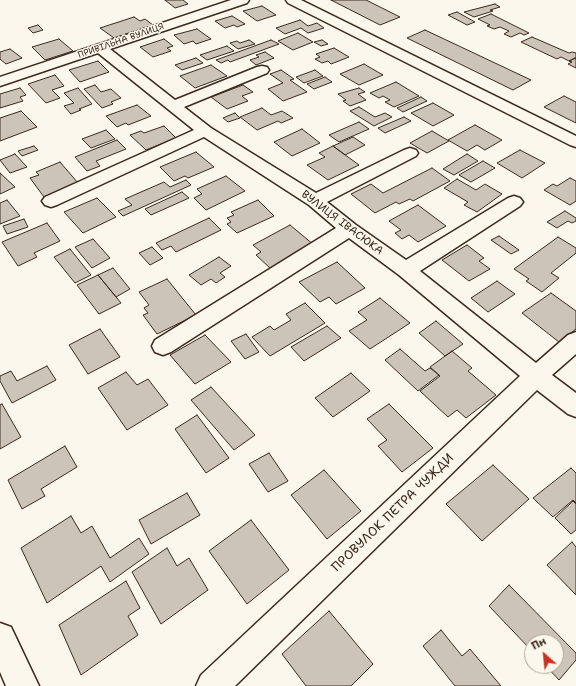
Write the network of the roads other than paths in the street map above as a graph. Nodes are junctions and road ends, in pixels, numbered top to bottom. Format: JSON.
{"nodes":[{"id":1,"x":243,"y":0,"type":"edge"},
{"id":2,"x":292,"y":0,"type":"edge"},
{"id":3,"x":100,"y":48,"type":"junction"},
{"id":4,"x":262,"y":70,"type":"dead end"},
{"id":5,"x":0,"y":82,"type":"edge"},
{"id":6,"x":173,"y":106,"type":"junction"},
{"id":7,"x":205,"y":131,"type":"junction"},
{"id":8,"x":576,"y":142,"type":"edge"},
{"id":9,"x":410,"y":153,"type":"dead end"},
{"id":10,"x":51,"y":201,"type":"dead end"},
{"id":11,"x":315,"y":201,"type":"junction"},
{"id":12,"x":514,"y":202,"type":"dead end"},
{"id":13,"x":349,"y":229,"type":"junction"},
{"id":14,"x":406,"y":270,"type":"junction"},
{"id":15,"x":576,"y":341,"type":"edge"},
{"id":16,"x":163,"y":346,"type":"dead end"},
{"id":17,"x":536,"y":376,"type":"junction"},
{"id":18,"x":576,"y":407,"type":"edge"},
{"id":19,"x":0,"y":638,"type":"edge"},
{"id":20,"x":23,"y":686,"type":"edge"},
{"id":21,"x":212,"y":686,"type":"edge"}],
"edges":[{"from":1,"to":3,"type":"street","name":"ПРИВІЛЬНА ВУЛИЦЯ"},
{"from":2,"to":8,"type":"street"},
{"from":3,"to":5,"type":"street","name":"ПРИВІЛЬНА ВУЛИЦЯ"},
{"from":3,"to":6,"type":"street","name":"ВУЛИЦЯ ІВАСЮКА"},
{"from":4,"to":6,"type":"street"},
{"from":6,"to":7,"type":"street","name":"ВУЛИЦЯ ІВАСЮКА"},
{"from":7,"to":10,"type":"street"},
{"from":7,"to":11,"type":"street","name":"ВУЛИЦЯ ІВАСЮКА"},
{"from":9,"to":11,"type":"street"},
{"from":11,"to":13,"type":"street","name":"ВУЛИЦЯ ІВАСЮКА"},
{"from":12,"to":14,"type":"street"},
{"from":13,"to":14,"type":"street","name":"ВУЛИЦЯ ІВАСЮКА"},
{"from":13,"to":16,"type":"street"},
{"from":14,"to":17,"type":"street","name":"ВУЛИЦЯ ІВАСЮКА"},
{"from":15,"to":17,"type":"street","name":"ПРОВУЛОК ПЕТРА ЧУЖДИ"},
{"from":17,"to":18,"type":"street","name":"ВУЛИЦЯ ІВАСЮКА"},
{"from":17,"to":21,"type":"street","name":"ПРОВУЛОК ПЕТРА ЧУЖДИ"},
{"from":19,"to":20,"type":"street"}]}
